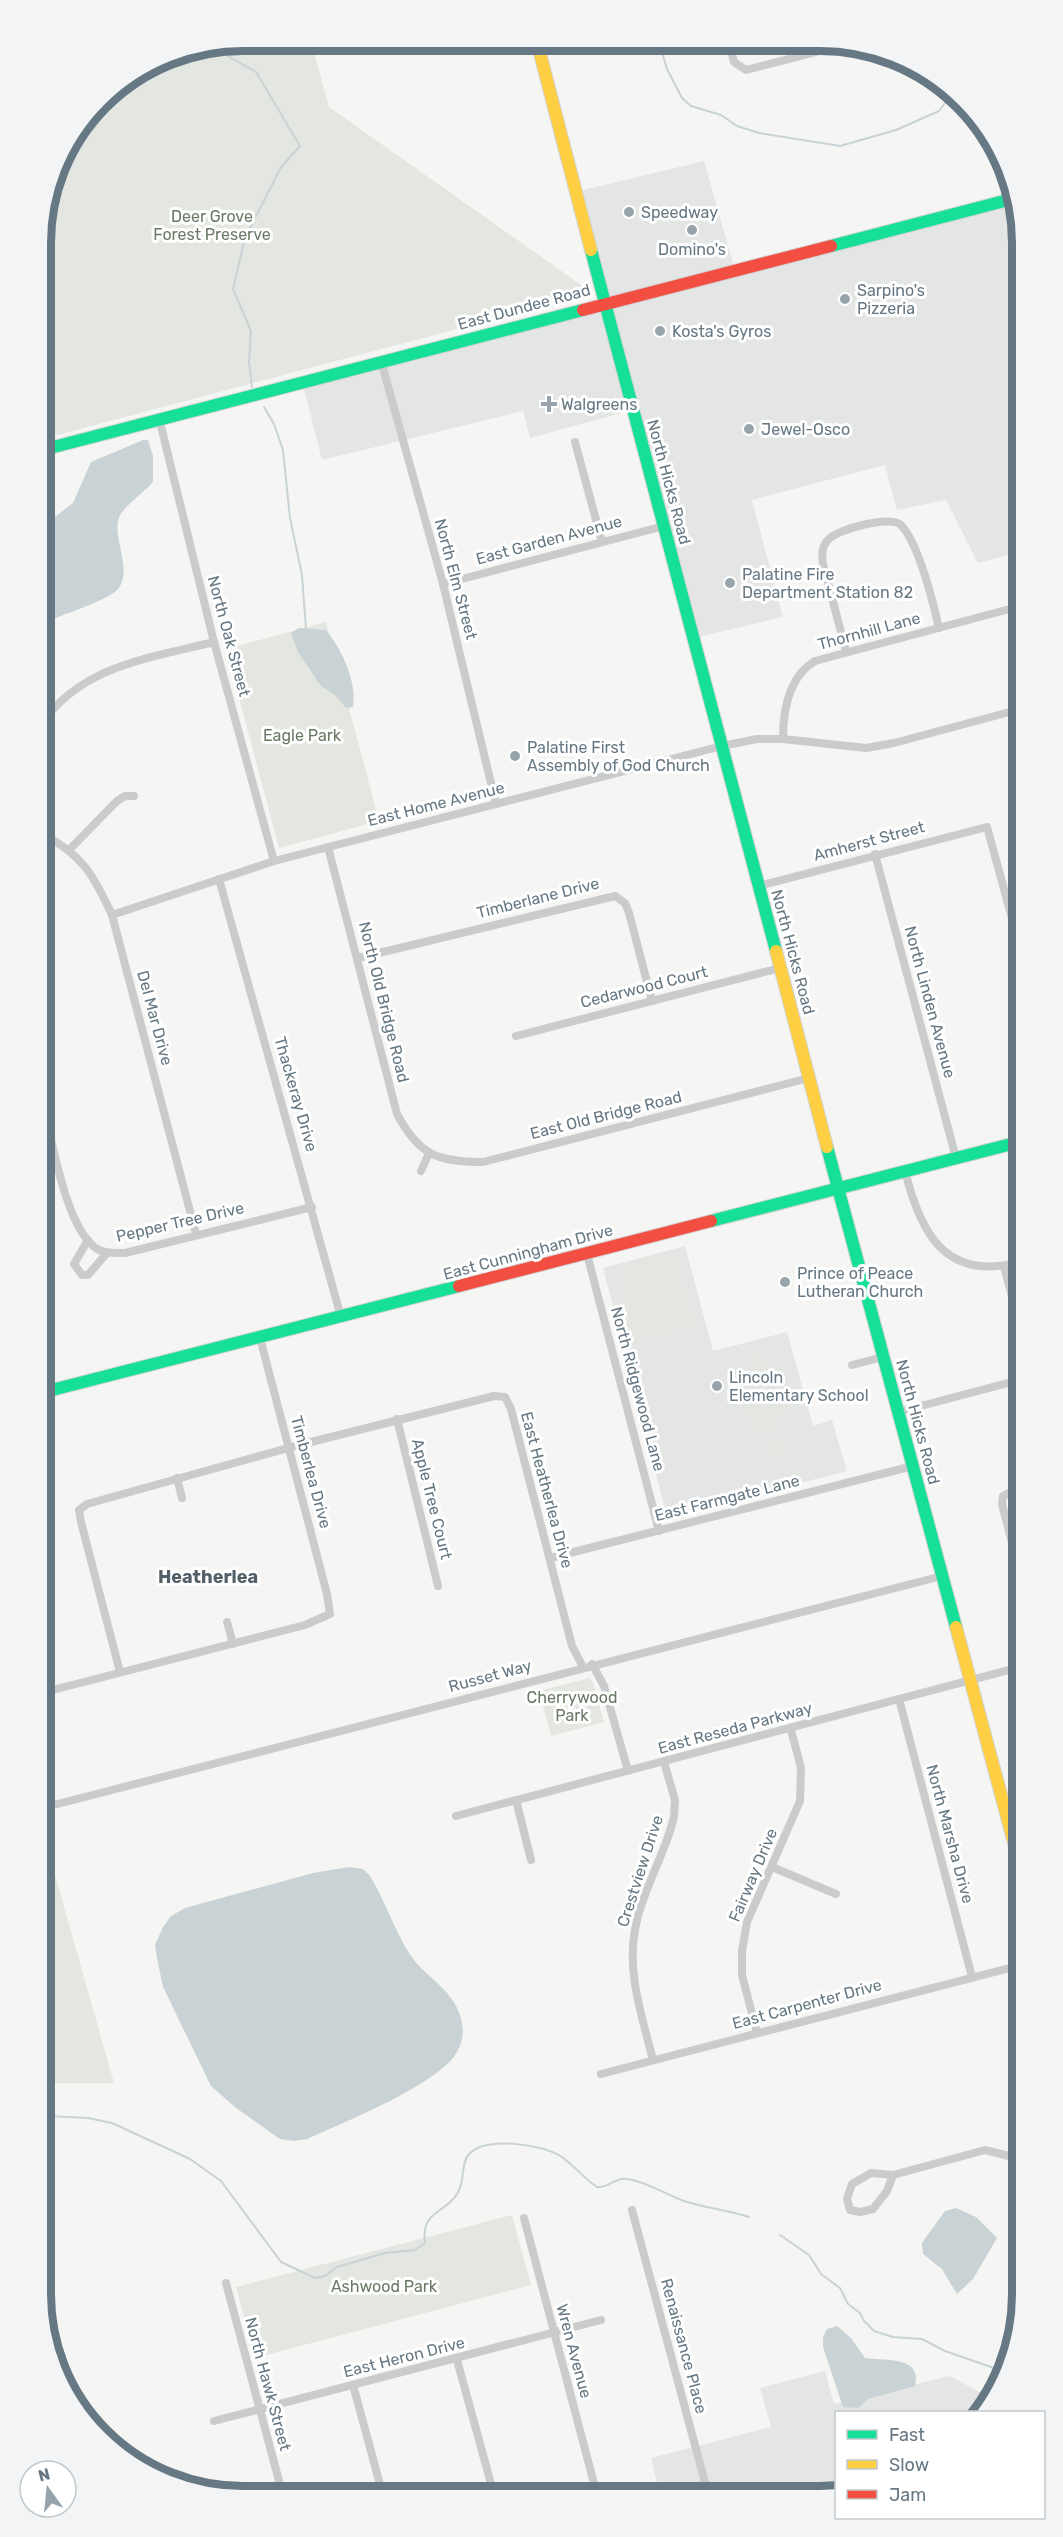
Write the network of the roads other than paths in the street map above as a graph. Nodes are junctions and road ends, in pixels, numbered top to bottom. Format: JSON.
{"nodes":[{"id":1,"x":539,"y":51,"type":"edge"},
{"id":2,"x":731,"y":51,"type":"edge"},
{"id":3,"x":820,"y":51,"type":"edge"},
{"id":4,"x":1006,"y":200,"type":"edge"},
{"id":5,"x":604,"y":303,"type":"junction"},
{"id":6,"x":381,"y":361,"type":"junction"},
{"id":7,"x":159,"y":418,"type":"junction"},
{"id":8,"x":575,"y":442,"type":"dead end"},
{"id":9,"x":51,"y":448,"type":"edge"},
{"id":10,"x":663,"y":526,"type":"junction"},
{"id":11,"x":602,"y":542,"type":"junction"},
{"id":12,"x":443,"y":584,"type":"junction"},
{"id":13,"x":1012,"y":608,"type":"edge"},
{"id":14,"x":939,"y":628,"type":"junction"},
{"id":15,"x":214,"y":642,"type":"junction"},
{"id":16,"x":846,"y":651,"type":"junction"},
{"id":17,"x":1012,"y":711,"type":"edge"},
{"id":18,"x":51,"y":713,"type":"edge"},
{"id":19,"x":783,"y":740,"type":"junction"},
{"id":20,"x":722,"y":746,"type":"junction"},
{"id":21,"x":134,"y":796,"type":"dead end"},
{"id":22,"x":496,"y":804,"type":"junction"},
{"id":23,"x":51,"y":838,"type":"edge"},
{"id":24,"x":328,"y":848,"type":"junction"},
{"id":25,"x":70,"y":849,"type":"junction"},
{"id":26,"x":875,"y":854,"type":"junction"},
{"id":27,"x":274,"y":861,"type":"junction"},
{"id":28,"x":219,"y":879,"type":"junction"},
{"id":29,"x":759,"y":886,"type":"junction"},
{"id":30,"x":1012,"y":903,"type":"edge"},
{"id":31,"x":1008,"y":904,"type":"junction"},
{"id":32,"x":112,"y":915,"type":"junction"},
{"id":33,"x":1012,"y":918,"type":"edge"},
{"id":34,"x":358,"y":958,"type":"junction"},
{"id":35,"x":780,"y":968,"type":"junction"},
{"id":36,"x":652,"y":1001,"type":"junction"},
{"id":37,"x":516,"y":1036,"type":"dead end"},
{"id":38,"x":809,"y":1078,"type":"junction"},
{"id":39,"x":51,"y":1137,"type":"edge"},
{"id":40,"x":1012,"y":1144,"type":"edge"},
{"id":41,"x":429,"y":1153,"type":"junction"},
{"id":42,"x":956,"y":1158,"type":"junction"},
{"id":43,"x":421,"y":1171,"type":"dead end"},
{"id":44,"x":905,"y":1171,"type":"junction"},
{"id":45,"x":838,"y":1189,"type":"junction"},
{"id":46,"x":312,"y":1207,"type":"junction"},
{"id":47,"x":196,"y":1234,"type":"junction"},
{"id":48,"x":88,"y":1240,"type":"junction"},
{"id":49,"x":107,"y":1253,"type":"junction"},
{"id":50,"x":587,"y":1254,"type":"junction"},
{"id":51,"x":1012,"y":1264,"type":"edge"},
{"id":52,"x":1004,"y":1266,"type":"junction"},
{"id":53,"x":1012,"y":1297,"type":"edge"},
{"id":54,"x":341,"y":1317,"type":"junction"},
{"id":55,"x":261,"y":1338,"type":"junction"},
{"id":56,"x":883,"y":1357,"type":"junction"},
{"id":57,"x":852,"y":1365,"type":"dead end"},
{"id":58,"x":1012,"y":1382,"type":"edge"},
{"id":59,"x":51,"y":1390,"type":"edge"},
{"id":60,"x":898,"y":1412,"type":"junction"},
{"id":61,"x":397,"y":1419,"type":"junction"},
{"id":62,"x":289,"y":1448,"type":"junction"},
{"id":63,"x":913,"y":1466,"type":"junction"},
{"id":64,"x":177,"y":1478,"type":"junction"},
{"id":65,"x":1012,"y":1491,"type":"edge"},
{"id":66,"x":182,"y":1498,"type":"dead end"},
{"id":67,"x":659,"y":1531,"type":"junction"},
{"id":68,"x":1012,"y":1543,"type":"edge"},
{"id":69,"x":550,"y":1558,"type":"junction"},
{"id":70,"x":942,"y":1576,"type":"junction"},
{"id":71,"x":438,"y":1586,"type":"dead end"},
{"id":72,"x":227,"y":1622,"type":"dead end"},
{"id":73,"x":233,"y":1644,"type":"junction"},
{"id":74,"x":588,"y":1665,"type":"junction"},
{"id":75,"x":1012,"y":1669,"type":"edge"},
{"id":76,"x":120,"y":1672,"type":"junction"},
{"id":77,"x":970,"y":1681,"type":"junction"},
{"id":78,"x":51,"y":1690,"type":"edge"},
{"id":79,"x":899,"y":1699,"type":"junction"},
{"id":80,"x":791,"y":1730,"type":"junction"},
{"id":81,"x":663,"y":1762,"type":"junction"},
{"id":82,"x":628,"y":1771,"type":"junction"},
{"id":83,"x":516,"y":1800,"type":"junction"},
{"id":84,"x":51,"y":1806,"type":"edge"},
{"id":85,"x":456,"y":1816,"type":"dead end"},
{"id":86,"x":1012,"y":1836,"type":"edge"},
{"id":87,"x":531,"y":1860,"type":"dead end"},
{"id":88,"x":772,"y":1867,"type":"junction"},
{"id":89,"x":836,"y":1894,"type":"dead end"},
{"id":90,"x":1012,"y":1967,"type":"edge"},
{"id":91,"x":972,"y":1977,"type":"junction"},
{"id":92,"x":757,"y":2033,"type":"junction"},
{"id":93,"x":653,"y":2060,"type":"junction"},
{"id":94,"x":601,"y":2074,"type":"dead end"},
{"id":95,"x":1012,"y":2158,"type":"edge"},
{"id":96,"x":893,"y":2175,"type":"junction"},
{"id":97,"x":632,"y":2210,"type":"dead end"},
{"id":98,"x":524,"y":2218,"type":"dead end"},
{"id":99,"x":226,"y":2283,"type":"dead end"},
{"id":100,"x":601,"y":2320,"type":"dead end"},
{"id":101,"x":553,"y":2333,"type":"junction"},
{"id":102,"x":457,"y":2360,"type":"junction"},
{"id":103,"x":353,"y":2385,"type":"junction"},
{"id":104,"x":259,"y":2409,"type":"junction"},
{"id":105,"x":214,"y":2421,"type":"dead end"},
{"id":106,"x":280,"y":2486,"type":"edge"},
{"id":107,"x":380,"y":2486,"type":"edge"},
{"id":108,"x":493,"y":2486,"type":"edge"},
{"id":109,"x":595,"y":2486,"type":"edge"},
{"id":110,"x":706,"y":2486,"type":"edge"}],
"edges":[{"from":1,"to":5,"type":"main road","name":"North Hicks Road"},
{"from":2,"to":3,"type":"street"},
{"from":4,"to":5,"type":"main road","name":"East Dundee Road"},
{"from":5,"to":6,"type":"main road","name":"East Dundee Road"},
{"from":5,"to":10,"type":"main road","name":"North Hicks Road"},
{"from":6,"to":7,"type":"main road","name":"East Dundee Road"},
{"from":6,"to":12,"type":"street","name":"North Elm Street"},
{"from":7,"to":9,"type":"main road","name":"East Dundee Road"},
{"from":7,"to":15,"type":"street","name":"North Oak Street"},
{"from":8,"to":11,"type":"street"},
{"from":10,"to":11,"type":"street","name":"East Garden Avenue"},
{"from":10,"to":20,"type":"main road","name":"North Hicks Road"},
{"from":11,"to":12,"type":"street","name":"East Garden Avenue"},
{"from":12,"to":22,"type":"street","name":"North Elm Street"},
{"from":13,"to":14,"type":"street","name":"Thornhill Lane"},
{"from":14,"to":16,"type":"street","name":"Thornhill Lane"},
{"from":14,"to":16,"type":"street"},
{"from":15,"to":18,"type":"street"},
{"from":15,"to":27,"type":"street","name":"North Oak Street"},
{"from":16,"to":19,"type":"street","name":"Thornhill Lane"},
{"from":17,"to":19,"type":"street","name":"East Home Avenue"},
{"from":19,"to":20,"type":"street","name":"East Home Avenue"},
{"from":20,"to":22,"type":"street","name":"East Home Avenue"},
{"from":20,"to":29,"type":"main road","name":"North Hicks Road"},
{"from":21,"to":25,"type":"street"},
{"from":22,"to":24,"type":"street","name":"East Home Avenue"},
{"from":23,"to":25,"type":"street","name":"Del Mar Drive"},
{"from":24,"to":27,"type":"street","name":"East Home Avenue"},
{"from":24,"to":34,"type":"street","name":"North Old Bridge Road"},
{"from":25,"to":32,"type":"street","name":"Del Mar Drive"},
{"from":26,"to":29,"type":"street","name":"Amherst Street"},
{"from":26,"to":31,"type":"street","name":"Amherst Street"},
{"from":26,"to":42,"type":"street","name":"North Linden Avenue"},
{"from":27,"to":28,"type":"street","name":"East Home Avenue"},
{"from":28,"to":32,"type":"street","name":"East Home Avenue"},
{"from":28,"to":46,"type":"street","name":"Thackeray Drive"},
{"from":29,"to":35,"type":"main road","name":"North Hicks Road"},
{"from":30,"to":31,"type":"street"},
{"from":31,"to":33,"type":"street"},
{"from":32,"to":47,"type":"street","name":"Del Mar Drive"},
{"from":34,"to":36,"type":"street","name":"Timberlane Drive"},
{"from":34,"to":41,"type":"street","name":"North Old Bridge Road"},
{"from":35,"to":36,"type":"street","name":"Cedarwood Court"},
{"from":35,"to":38,"type":"main road","name":"North Hicks Road"},
{"from":36,"to":37,"type":"street","name":"Cedarwood Court"},
{"from":38,"to":41,"type":"street","name":"East Old Bridge Road"},
{"from":38,"to":45,"type":"main road","name":"North Hicks Road"},
{"from":39,"to":48,"type":"street","name":"Pepper Tree Drive"},
{"from":40,"to":42,"type":"main road","name":"East Cunningham Drive"},
{"from":41,"to":43,"type":"street"},
{"from":42,"to":44,"type":"main road","name":"East Cunningham Drive"},
{"from":44,"to":45,"type":"main road","name":"East Cunningham Drive"},
{"from":44,"to":52,"type":"street"},
{"from":45,"to":50,"type":"main road","name":"East Cunningham Drive"},
{"from":45,"to":56,"type":"main road","name":"North Hicks Road"},
{"from":46,"to":47,"type":"street","name":"Pepper Tree Drive"},
{"from":46,"to":54,"type":"street","name":"Thackeray Drive"},
{"from":47,"to":49,"type":"street","name":"Pepper Tree Drive"},
{"from":48,"to":49,"type":"street","name":"Pepper Tree Drive"},
{"from":48,"to":49,"type":"street"},
{"from":50,"to":54,"type":"main road","name":"East Cunningham Drive"},
{"from":50,"to":67,"type":"street","name":"North Ridgewood Lane"},
{"from":51,"to":52,"type":"street"},
{"from":52,"to":53,"type":"street"},
{"from":54,"to":55,"type":"main road","name":"East Cunningham Drive"},
{"from":55,"to":59,"type":"main road","name":"East Cunningham Drive"},
{"from":55,"to":62,"type":"street","name":"Timberlea Drive"},
{"from":56,"to":57,"type":"street"},
{"from":56,"to":60,"type":"main road","name":"North Hicks Road"},
{"from":58,"to":60,"type":"street"},
{"from":60,"to":63,"type":"main road","name":"North Hicks Road"},
{"from":61,"to":62,"type":"street","name":"East Heatherlea Drive"},
{"from":61,"to":69,"type":"street","name":"East Heatherlea Drive"},
{"from":61,"to":71,"type":"street","name":"Apple Tree Court"},
{"from":62,"to":64,"type":"street","name":"East Heatherlea Drive"},
{"from":62,"to":73,"type":"street","name":"Timberlea Drive"},
{"from":63,"to":67,"type":"street","name":"East Farmgate Lane"},
{"from":63,"to":70,"type":"main road","name":"North Hicks Road"},
{"from":64,"to":66,"type":"street"},
{"from":64,"to":76,"type":"street","name":"East Heatherlea Drive"},
{"from":65,"to":68,"type":"street"},
{"from":67,"to":69,"type":"street","name":"East Farmgate Lane"},
{"from":69,"to":74,"type":"street","name":"East Heatherlea Drive"},
{"from":70,"to":74,"type":"street","name":"Russet Way"},
{"from":70,"to":77,"type":"main road","name":"North Hicks Road"},
{"from":72,"to":73,"type":"street"},
{"from":73,"to":76,"type":"street"},
{"from":74,"to":82,"type":"street"},
{"from":74,"to":84,"type":"street","name":"Russet Way"},
{"from":75,"to":77,"type":"street","name":"East Reseda Parkway"},
{"from":76,"to":78,"type":"street"},
{"from":77,"to":79,"type":"street","name":"East Reseda Parkway"},
{"from":77,"to":86,"type":"main road","name":"North Hicks Road"},
{"from":79,"to":80,"type":"street","name":"East Reseda Parkway"},
{"from":79,"to":91,"type":"street","name":"North Marsha Drive"},
{"from":80,"to":81,"type":"street","name":"East Reseda Parkway"},
{"from":80,"to":88,"type":"street","name":"Fairway Drive"},
{"from":81,"to":82,"type":"street","name":"East Reseda Parkway"},
{"from":81,"to":93,"type":"street","name":"Crestview Drive"},
{"from":82,"to":83,"type":"street","name":"East Reseda Parkway"},
{"from":83,"to":85,"type":"street","name":"East Reseda Parkway"},
{"from":83,"to":87,"type":"street"},
{"from":88,"to":89,"type":"street"},
{"from":88,"to":92,"type":"street","name":"Fairway Drive"},
{"from":90,"to":91,"type":"street","name":"East Carpenter Drive"},
{"from":91,"to":92,"type":"street","name":"East Carpenter Drive"},
{"from":92,"to":93,"type":"street","name":"East Carpenter Drive"},
{"from":93,"to":94,"type":"street","name":"East Carpenter Drive"},
{"from":95,"to":96,"type":"street"},
{"from":96,"to":96,"type":"street"},
{"from":97,"to":110,"type":"street","name":"Renaissance Place"},
{"from":98,"to":101,"type":"street","name":"Wren Avenue"},
{"from":99,"to":104,"type":"street","name":"North Hawk Street"},
{"from":100,"to":101,"type":"street","name":"East Heron Drive"},
{"from":101,"to":102,"type":"street","name":"East Heron Drive"},
{"from":101,"to":109,"type":"street","name":"Wren Avenue"},
{"from":102,"to":103,"type":"street","name":"East Heron Drive"},
{"from":102,"to":108,"type":"street"},
{"from":103,"to":104,"type":"street","name":"East Heron Drive"},
{"from":103,"to":107,"type":"street"},
{"from":104,"to":105,"type":"street","name":"East Heron Drive"},
{"from":104,"to":106,"type":"street","name":"North Hawk Street"}]}
